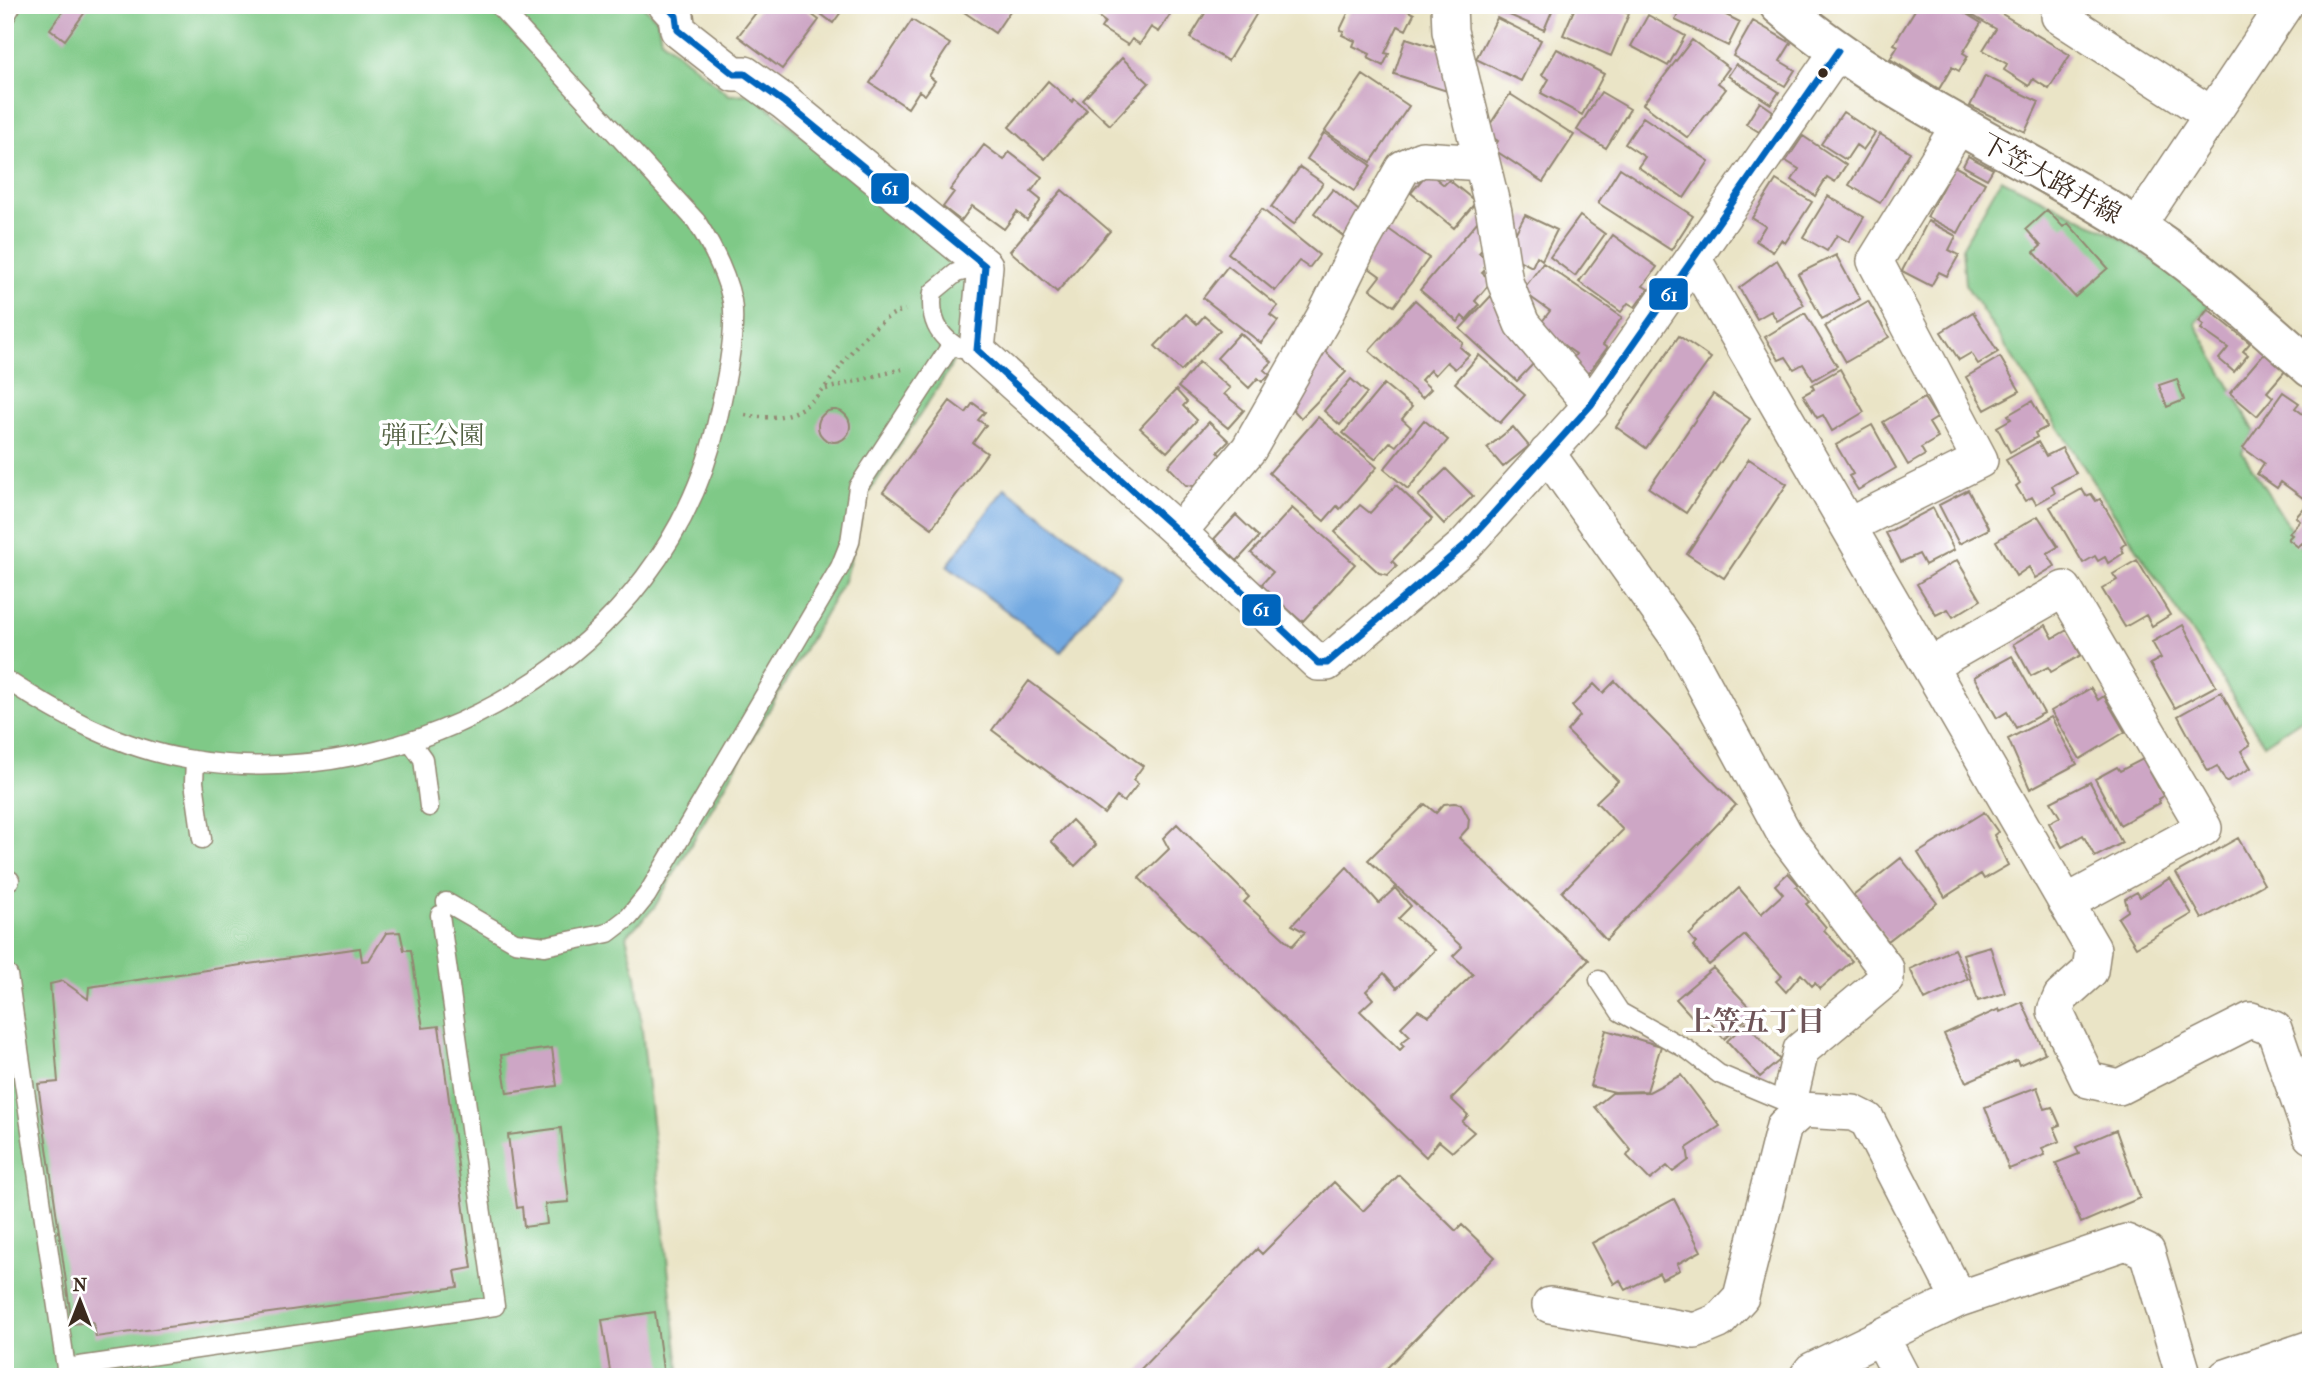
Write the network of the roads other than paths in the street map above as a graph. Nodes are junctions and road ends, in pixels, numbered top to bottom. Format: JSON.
{"nodes":[{"id":1,"x":12,"y":5,"type":"edge"},
{"id":2,"x":498,"y":5,"type":"edge"},
{"id":3,"x":666,"y":5,"type":"edge"},
{"id":4,"x":1448,"y":5,"type":"edge"},
{"id":5,"x":1779,"y":5,"type":"edge"},
{"id":6,"x":2059,"y":5,"type":"edge"},
{"id":7,"x":2285,"y":5,"type":"edge"},
{"id":8,"x":5,"y":17,"type":"edge"},
{"id":9,"x":1838,"y":51,"type":"junction"},
{"id":10,"x":2212,"y":115,"type":"junction"},
{"id":11,"x":1958,"y":127,"type":"junction"},
{"id":12,"x":1482,"y":163,"type":"junction"},
{"id":13,"x":2137,"y":227,"type":"junction"},
{"id":14,"x":1694,"y":260,"type":"junction"},
{"id":15,"x":985,"y":266,"type":"junction"},
{"id":16,"x":964,"y":347,"type":"junction"},
{"id":17,"x":2311,"y":368,"type":"edge"},
{"id":18,"x":1591,"y":405,"type":"junction"},
{"id":19,"x":1548,"y":453,"type":"junction"},
{"id":20,"x":1848,"y":526,"type":"junction"},
{"id":21,"x":1179,"y":532,"type":"junction"},
{"id":22,"x":1929,"y":666,"type":"junction"},
{"id":23,"x":5,"y":679,"type":"edge"},
{"id":24,"x":410,"y":741,"type":"junction"},
{"id":25,"x":195,"y":761,"type":"junction"},
{"id":26,"x":429,"y":807,"type":"dead end"},
{"id":27,"x":202,"y":839,"type":"dead end"},
{"id":28,"x":2066,"y":903,"type":"junction"},
{"id":29,"x":8,"y":975,"type":"dead end"},
{"id":30,"x":1599,"y":980,"type":"dead end"},
{"id":31,"x":1793,"y":1103,"type":"junction"},
{"id":32,"x":2311,"y":1136,"type":"edge"},
{"id":33,"x":1959,"y":1299,"type":"junction"},
{"id":34,"x":1549,"y":1305,"type":"dead end"},
{"id":35,"x":1881,"y":1337,"type":"junction"},
{"id":36,"x":2311,"y":1348,"type":"edge"},
{"id":37,"x":1807,"y":1377,"type":"edge"},
{"id":38,"x":1902,"y":1377,"type":"edge"},
{"id":39,"x":2183,"y":1377,"type":"edge"},
{"id":40,"x":2225,"y":1377,"type":"edge"}],
"edges":[{"from":1,"to":8,"type":"lane"},
{"from":2,"to":24,"type":"lane"},
{"from":3,"to":15,"type":"street"},
{"from":4,"to":12,"type":"street"},
{"from":5,"to":9,"type":"main road","name":"下笠大路井線"},
{"from":6,"to":10,"type":"street"},
{"from":7,"to":10,"type":"street"},
{"from":9,"to":11,"type":"main road","name":"下笠大路井線"},
{"from":9,"to":14,"type":"street"},
{"from":10,"to":13,"type":"street"},
{"from":11,"to":13,"type":"main road","name":"下笠大路井線"},
{"from":11,"to":20,"type":"street"},
{"from":12,"to":18,"type":"street"},
{"from":12,"to":21,"type":"street"},
{"from":13,"to":17,"type":"main road","name":"下笠大路井線"},
{"from":14,"to":18,"type":"street"},
{"from":14,"to":20,"type":"street"},
{"from":15,"to":16,"type":"street"},
{"from":15,"to":16,"type":"lane"},
{"from":16,"to":21,"type":"street"},
{"from":16,"to":29,"type":"lane"},
{"from":18,"to":19,"type":"street"},
{"from":19,"to":21,"type":"street"},
{"from":19,"to":31,"type":"street"},
{"from":20,"to":22,"type":"street"},
{"from":22,"to":28,"type":"street"},
{"from":22,"to":28,"type":"street"},
{"from":23,"to":25,"type":"lane"},
{"from":24,"to":25,"type":"lane"},
{"from":24,"to":26,"type":"lane"},
{"from":25,"to":27,"type":"lane"},
{"from":28,"to":32,"type":"street"},
{"from":30,"to":31,"type":"lane"},
{"from":31,"to":33,"type":"street"},
{"from":31,"to":34,"type":"street"},
{"from":33,"to":35,"type":"street"},
{"from":33,"to":39,"type":"street"},
{"from":35,"to":37,"type":"street"},
{"from":35,"to":38,"type":"street"},
{"from":36,"to":40,"type":"street"}]}
